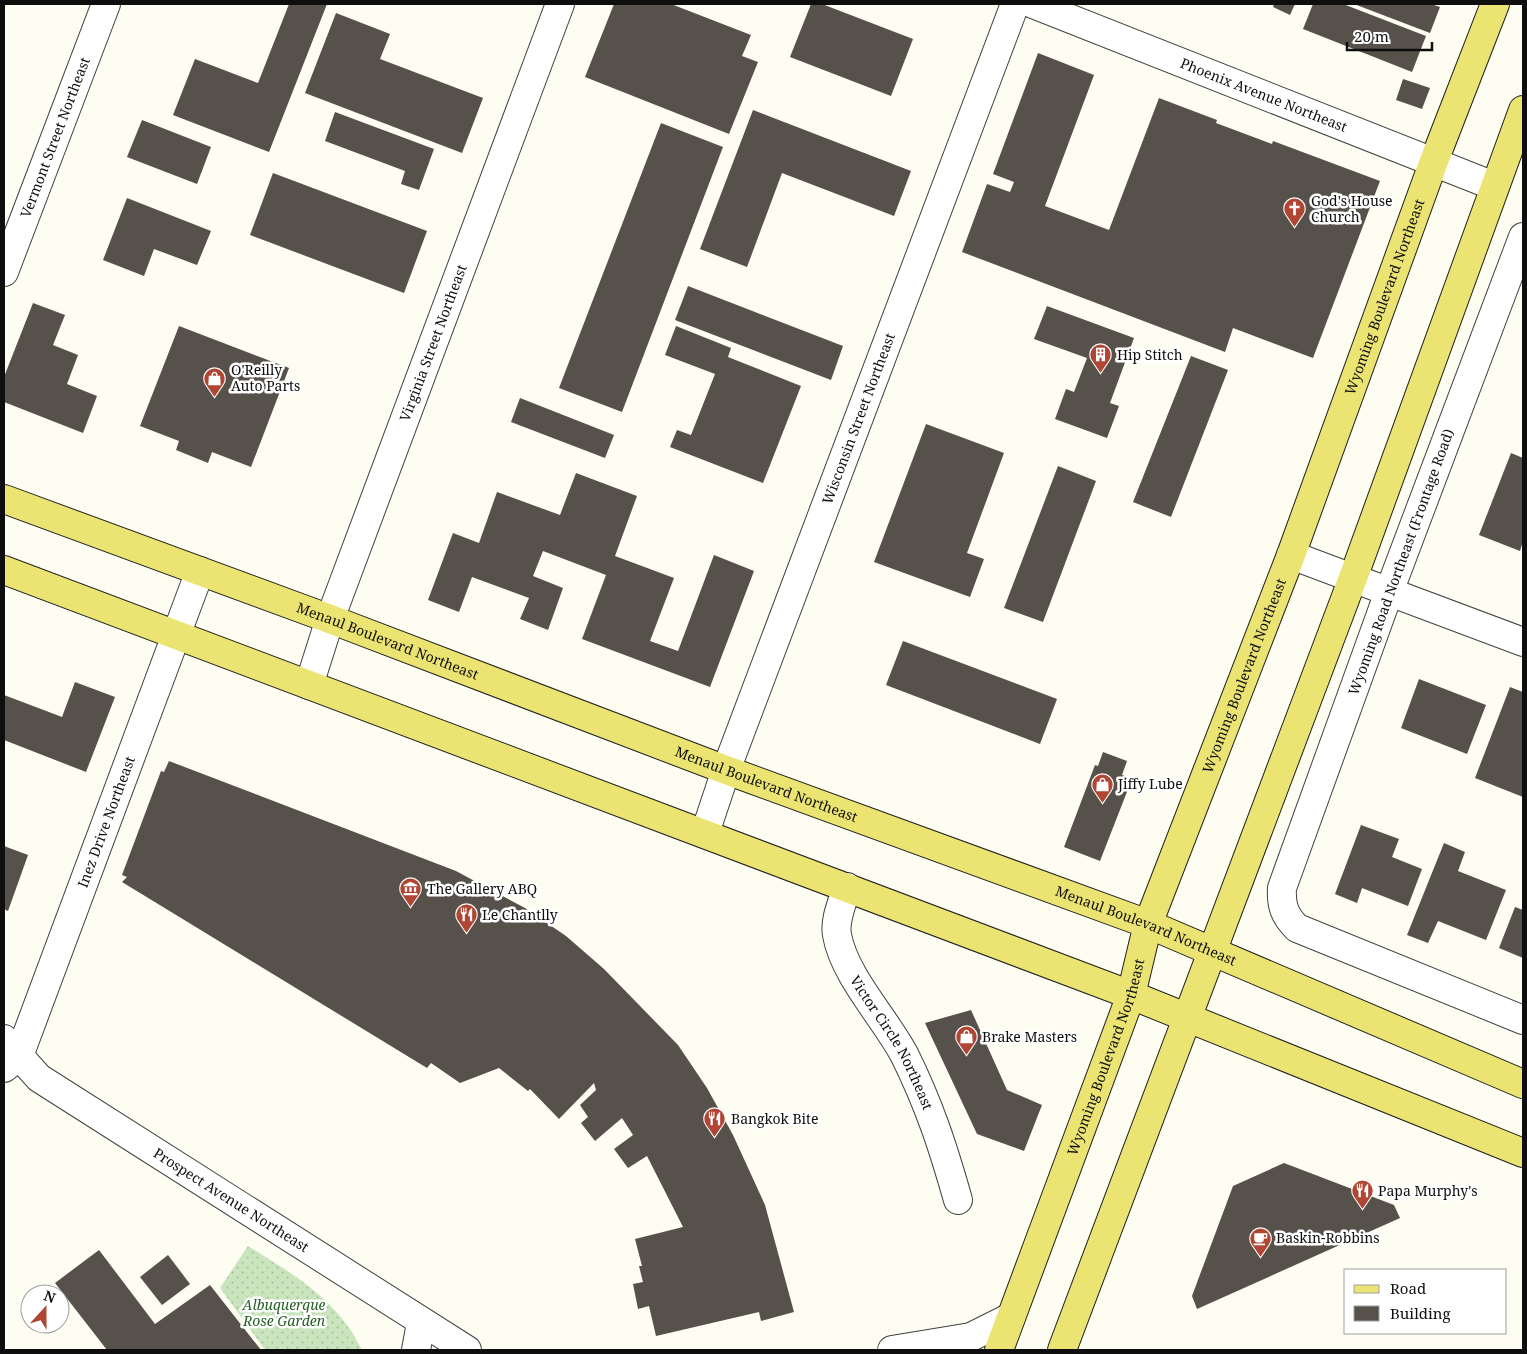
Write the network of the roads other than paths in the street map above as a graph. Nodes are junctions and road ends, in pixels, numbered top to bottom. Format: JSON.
{"nodes":[{"id":1,"x":106,"y":4,"type":"edge"},
{"id":2,"x":560,"y":4,"type":"edge"},
{"id":3,"x":1015,"y":4,"type":"edge"},
{"id":4,"x":1033,"y":4,"type":"edge"},
{"id":5,"x":1495,"y":4,"type":"edge"},
{"id":6,"x":1523,"y":110,"type":"edge"},
{"id":7,"x":1434,"y":161,"type":"junction"},
{"id":8,"x":1494,"y":186,"type":"junction"},
{"id":9,"x":1523,"y":237,"type":"edge"},
{"id":10,"x":4,"y":272,"type":"edge"},
{"id":11,"x":4,"y":499,"type":"edge"},
{"id":12,"x":1291,"y":554,"type":"junction"},
{"id":13,"x":4,"y":570,"type":"edge"},
{"id":14,"x":200,"y":571,"type":"junction"},
{"id":15,"x":1353,"y":578,"type":"junction"},
{"id":16,"x":1389,"y":592,"type":"junction"},
{"id":17,"x":330,"y":619,"type":"junction"},
{"id":18,"x":177,"y":636,"type":"junction"},
{"id":19,"x":1523,"y":642,"type":"edge"},
{"id":20,"x":309,"y":685,"type":"junction"},
{"id":21,"x":726,"y":770,"type":"junction"},
{"id":22,"x":705,"y":833,"type":"junction"},
{"id":23,"x":847,"y":887,"type":"junction"},
{"id":24,"x":1148,"y":924,"type":"junction"},
{"id":25,"x":1214,"y":951,"type":"junction"},
{"id":26,"x":1131,"y":995,"type":"junction"},
{"id":27,"x":1187,"y":1019,"type":"junction"},
{"id":28,"x":1523,"y":1020,"type":"edge"},
{"id":29,"x":9,"y":1054,"type":"edge"},
{"id":30,"x":1523,"y":1084,"type":"edge"},
{"id":31,"x":1523,"y":1154,"type":"edge"},
{"id":32,"x":958,"y":1200,"type":"dead end"},
{"id":33,"x":1011,"y":1316,"type":"junction"},
{"id":34,"x":421,"y":1323,"type":"junction"},
{"id":35,"x":416,"y":1350,"type":"edge"},
{"id":36,"x":467,"y":1350,"type":"edge"},
{"id":37,"x":903,"y":1350,"type":"edge"},
{"id":38,"x":999,"y":1350,"type":"edge"},
{"id":39,"x":1062,"y":1350,"type":"edge"}],
"edges":[{"from":1,"to":10,"type":"street","name":"Vermont Street Northeast"},
{"from":2,"to":17,"type":"street","name":"Virginia Street Northeast"},
{"from":3,"to":21,"type":"street","name":"Wisconsin Street Northeast"},
{"from":4,"to":7,"type":"street","name":"Phoenix Avenue Northeast"},
{"from":5,"to":7,"type":"main road","name":"Wyoming Boulevard Northeast"},
{"from":6,"to":8,"type":"main road"},
{"from":7,"to":8,"type":"street","name":"Phoenix Avenue Northeast"},
{"from":7,"to":12,"type":"main road","name":"Wyoming Boulevard Northeast"},
{"from":8,"to":15,"type":"main road"},
{"from":9,"to":16,"type":"street","name":"Wyoming Road Northeast (Frontage Road)"},
{"from":11,"to":14,"type":"main road","name":"Menaul Boulevard Northeast"},
{"from":12,"to":15,"type":"street"},
{"from":12,"to":24,"type":"main road","name":"Wyoming Boulevard Northeast"},
{"from":13,"to":18,"type":"main road"},
{"from":14,"to":17,"type":"main road","name":"Menaul Boulevard Northeast"},
{"from":14,"to":18,"type":"street","name":"Inez Drive Northeast"},
{"from":15,"to":16,"type":"street"},
{"from":15,"to":25,"type":"main road"},
{"from":16,"to":19,"type":"street"},
{"from":16,"to":28,"type":"street","name":"Wyoming Road Northeast (Frontage Road)"},
{"from":17,"to":20,"type":"street","name":"Virginia Street Northeast"},
{"from":17,"to":21,"type":"main road","name":"Menaul Boulevard Northeast"},
{"from":18,"to":20,"type":"main road"},
{"from":18,"to":29,"type":"street","name":"Inez Drive Northeast"},
{"from":20,"to":22,"type":"main road"},
{"from":21,"to":22,"type":"street","name":"Wisconsin Street Northeast"},
{"from":21,"to":24,"type":"main road","name":"Menaul Boulevard Northeast"},
{"from":22,"to":23,"type":"main road"},
{"from":23,"to":26,"type":"main road"},
{"from":23,"to":32,"type":"street","name":"Victor Circle Northeast"},
{"from":24,"to":25,"type":"main road","name":"Menaul Boulevard Northeast"},
{"from":24,"to":26,"type":"main road","name":"Wyoming Boulevard Northeast"},
{"from":25,"to":27,"type":"main road"},
{"from":25,"to":30,"type":"main road","name":"Menaul Boulevard Northeast"},
{"from":26,"to":27,"type":"main road"},
{"from":26,"to":33,"type":"main road","name":"Wyoming Boulevard Northeast"},
{"from":27,"to":31,"type":"main road"},
{"from":27,"to":39,"type":"main road"},
{"from":29,"to":34,"type":"street","name":"Prospect Avenue Northeast"},
{"from":33,"to":37,"type":"street"},
{"from":33,"to":38,"type":"main road","name":"Wyoming Boulevard Northeast"},
{"from":34,"to":35,"type":"street"},
{"from":34,"to":36,"type":"street","name":"Prospect Avenue Northeast"}]}
